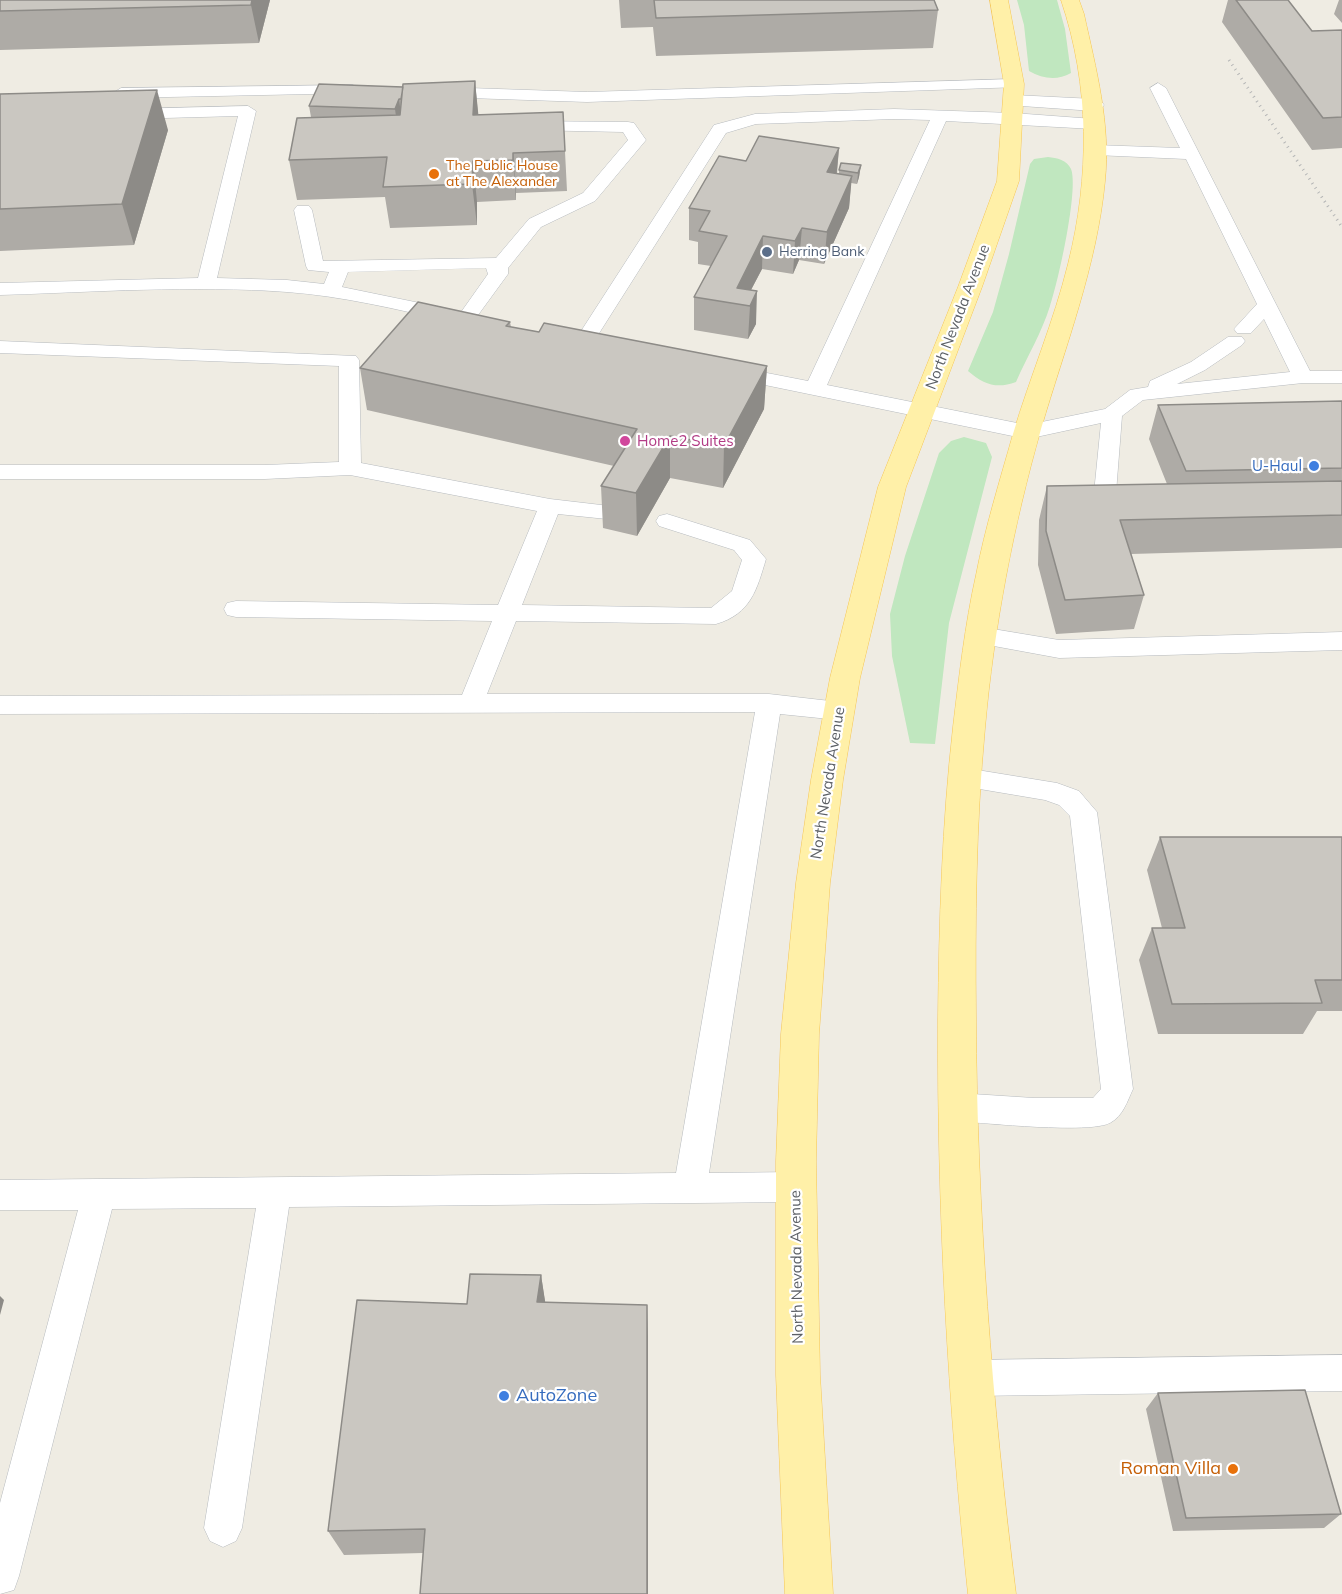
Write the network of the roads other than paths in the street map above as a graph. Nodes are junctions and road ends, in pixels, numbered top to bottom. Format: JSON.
{"nodes":[{"id":1,"x":999,"y":0,"type":"edge"},
{"id":2,"x":1070,"y":0,"type":"edge"},
{"id":3,"x":1158,"y":88,"type":"dead end"},
{"id":4,"x":369,"y":90,"type":"edge"},
{"id":5,"x":427,"y":92,"type":"edge"},
{"id":6,"x":104,"y":93,"type":"edge"},
{"id":7,"x":633,"y":95,"type":"junction"},
{"id":8,"x":1013,"y":101,"type":"junction"},
{"id":9,"x":108,"y":114,"type":"edge"},
{"id":10,"x":940,"y":116,"type":"junction"},
{"id":11,"x":526,"y":125,"type":"edge"},
{"id":12,"x":628,"y":126,"type":"junction"},
{"id":13,"x":1094,"y":126,"type":"junction"},
{"id":14,"x":1192,"y":154,"type":"junction"},
{"id":15,"x":303,"y":210,"type":"dead end"},
{"id":16,"x":340,"y":267,"type":"junction"},
{"id":17,"x":498,"y":267,"type":"junction"},
{"id":18,"x":206,"y":285,"type":"junction"},
{"id":19,"x":0,"y":289,"type":"edge"},
{"id":20,"x":331,"y":292,"type":"junction"},
{"id":21,"x":1268,"y":305,"type":"junction"},
{"id":22,"x":466,"y":318,"type":"junction"},
{"id":23,"x":487,"y":323,"type":"edge"},
{"id":24,"x":562,"y":338,"type":"edge"},
{"id":25,"x":584,"y":342,"type":"junction"},
{"id":26,"x":0,"y":347,"type":"edge"},
{"id":27,"x":607,"y":347,"type":"edge"},
{"id":28,"x":711,"y":368,"type":"edge"},
{"id":29,"x":1303,"y":377,"type":"junction"},
{"id":30,"x":1342,"y":377,"type":"edge"},
{"id":31,"x":815,"y":389,"type":"junction"},
{"id":32,"x":1137,"y":394,"type":"junction"},
{"id":33,"x":922,"y":411,"type":"junction"},
{"id":34,"x":1112,"y":414,"type":"junction"},
{"id":35,"x":1027,"y":432,"type":"junction"},
{"id":36,"x":350,"y":468,"type":"junction"},
{"id":37,"x":0,"y":472,"type":"edge"},
{"id":38,"x":1105,"y":493,"type":"edge"},
{"id":39,"x":550,"y":506,"type":"junction"},
{"id":40,"x":636,"y":515,"type":"edge"},
{"id":41,"x":667,"y":521,"type":"dead end"},
{"id":42,"x":236,"y":609,"type":"dead end"},
{"id":43,"x":507,"y":613,"type":"junction"},
{"id":44,"x":981,"y":636,"type":"junction"},
{"id":45,"x":1342,"y":641,"type":"edge"},
{"id":46,"x":471,"y":703,"type":"junction"},
{"id":47,"x":769,"y":703,"type":"junction"},
{"id":48,"x":0,"y":705,"type":"edge"},
{"id":49,"x":839,"y":711,"type":"junction"},
{"id":50,"x":965,"y":778,"type":"junction"},
{"id":51,"x":957,"y":1107,"type":"junction"},
{"id":52,"x":796,"y":1187,"type":"junction"},
{"id":53,"x":690,"y":1188,"type":"junction"},
{"id":54,"x":275,"y":1192,"type":"junction"},
{"id":55,"x":99,"y":1194,"type":"junction"},
{"id":56,"x":0,"y":1195,"type":"edge"},
{"id":57,"x":1342,"y":1373,"type":"edge"},
{"id":58,"x":971,"y":1378,"type":"junction"},
{"id":59,"x":223,"y":1528,"type":"dead end"},
{"id":60,"x":0,"y":1576,"type":"edge"},
{"id":61,"x":809,"y":1594,"type":"edge"},
{"id":62,"x":992,"y":1594,"type":"edge"}],
"edges":[{"from":1,"to":8,"type":"main road","name":"North Nevada Avenue"},
{"from":2,"to":13,"type":"main road"},
{"from":3,"to":14,"type":"lane"},
{"from":4,"to":6,"type":"lane"},
{"from":5,"to":7,"type":"lane"},
{"from":7,"to":8,"type":"lane"},
{"from":7,"to":12,"type":"lane"},
{"from":8,"to":10,"type":"lane"},
{"from":8,"to":13,"type":"street"},
{"from":8,"to":33,"type":"main road","name":"North Nevada Avenue"},
{"from":9,"to":18,"type":"lane"},
{"from":10,"to":25,"type":"lane"},
{"from":10,"to":31,"type":"lane"},
{"from":11,"to":12,"type":"lane"},
{"from":12,"to":17,"type":"lane"},
{"from":13,"to":14,"type":"lane"},
{"from":13,"to":35,"type":"main road"},
{"from":14,"to":21,"type":"lane"},
{"from":15,"to":16,"type":"lane"},
{"from":16,"to":17,"type":"lane"},
{"from":16,"to":20,"type":"lane"},
{"from":17,"to":22,"type":"lane"},
{"from":18,"to":19,"type":"lane"},
{"from":18,"to":20,"type":"lane"},
{"from":20,"to":22,"type":"lane"},
{"from":21,"to":29,"type":"lane"},
{"from":21,"to":32,"type":"lane"},
{"from":22,"to":23,"type":"lane"},
{"from":24,"to":25,"type":"lane"},
{"from":25,"to":27,"type":"lane"},
{"from":26,"to":36,"type":"lane"},
{"from":28,"to":31,"type":"lane"},
{"from":29,"to":30,"type":"lane"},
{"from":29,"to":32,"type":"lane"},
{"from":31,"to":33,"type":"lane"},
{"from":32,"to":34,"type":"lane"},
{"from":33,"to":35,"type":"lane"},
{"from":33,"to":49,"type":"main road","name":"North Nevada Avenue"},
{"from":34,"to":35,"type":"lane"},
{"from":34,"to":38,"type":"lane"},
{"from":35,"to":44,"type":"main road"},
{"from":36,"to":37,"type":"lane"},
{"from":36,"to":39,"type":"lane"},
{"from":39,"to":40,"type":"lane"},
{"from":39,"to":43,"type":"lane"},
{"from":41,"to":43,"type":"lane"},
{"from":42,"to":43,"type":"lane"},
{"from":43,"to":46,"type":"lane"},
{"from":44,"to":45,"type":"lane"},
{"from":44,"to":50,"type":"main road"},
{"from":46,"to":47,"type":"lane"},
{"from":46,"to":48,"type":"lane"},
{"from":47,"to":49,"type":"lane"},
{"from":47,"to":53,"type":"lane"},
{"from":49,"to":52,"type":"main road","name":"North Nevada Avenue"},
{"from":50,"to":51,"type":"main road"},
{"from":50,"to":51,"type":"lane"},
{"from":51,"to":58,"type":"main road"},
{"from":52,"to":53,"type":"lane"},
{"from":52,"to":61,"type":"main road","name":"North Nevada Avenue"},
{"from":53,"to":54,"type":"lane"},
{"from":54,"to":55,"type":"lane"},
{"from":54,"to":59,"type":"lane"},
{"from":55,"to":56,"type":"lane"},
{"from":55,"to":60,"type":"lane"},
{"from":57,"to":58,"type":"lane"},
{"from":58,"to":62,"type":"main road"}]}
